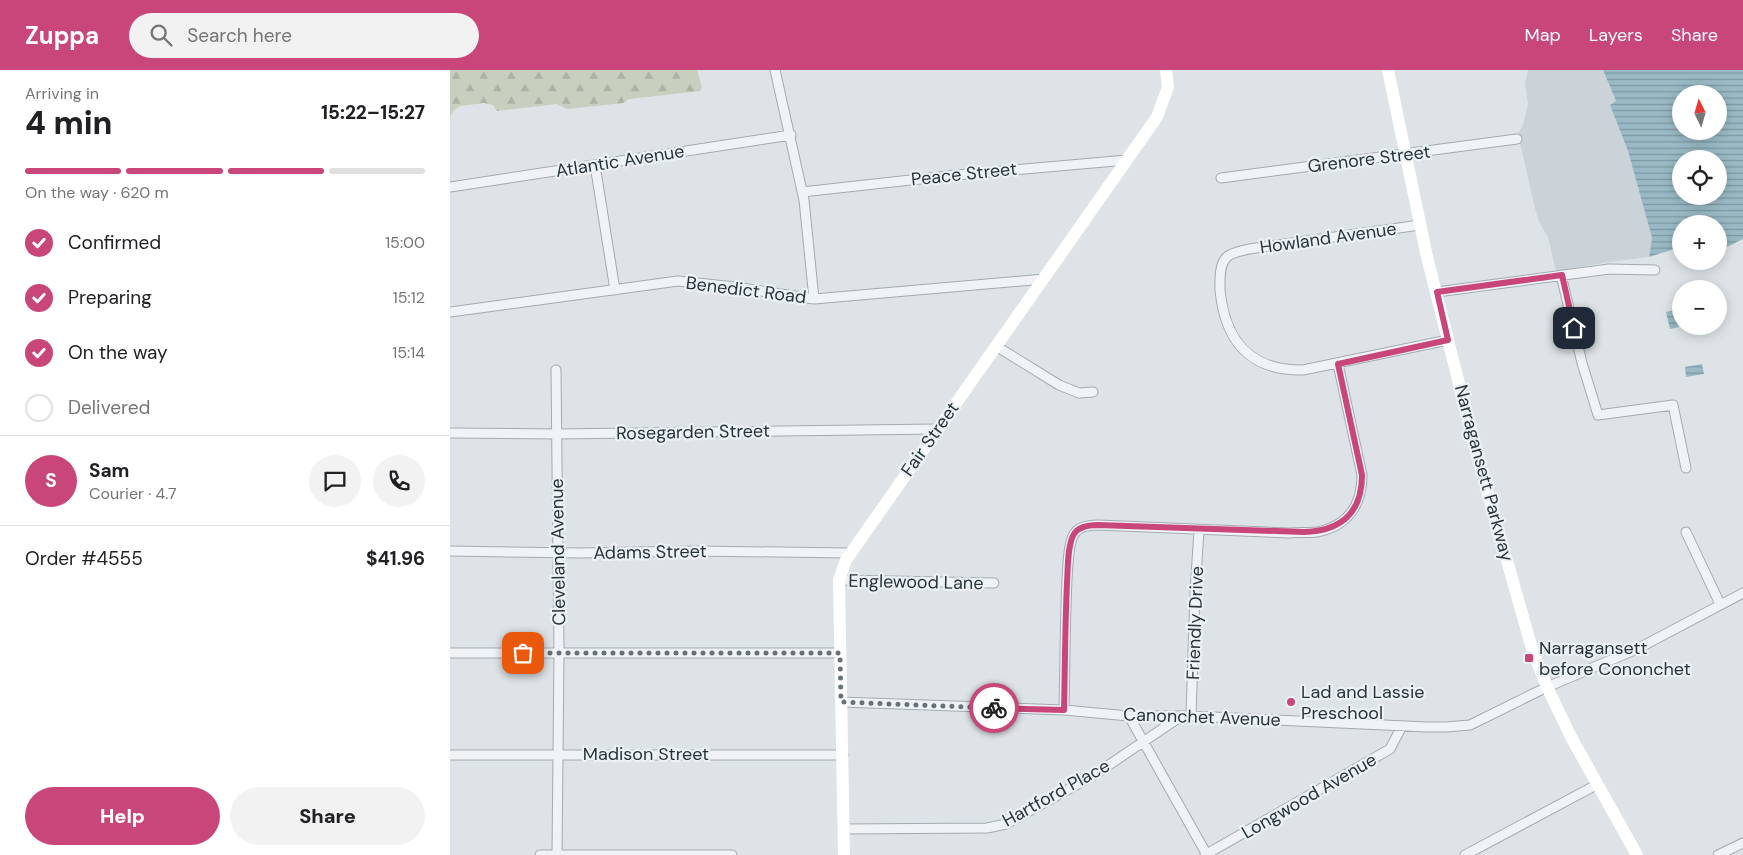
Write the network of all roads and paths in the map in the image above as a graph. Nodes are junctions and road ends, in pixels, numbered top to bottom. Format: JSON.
{"nodes":[{"id":1,"x":775,"y":70,"type":"edge"},
{"id":2,"x":1166,"y":70,"type":"edge"},
{"id":3,"x":1388,"y":70,"type":"edge"},
{"id":4,"x":791,"y":135,"type":"junction"},
{"id":5,"x":1517,"y":139,"type":"dead end"},
{"id":6,"x":1405,"y":154,"type":"junction"},
{"id":7,"x":1127,"y":160,"type":"junction"},
{"id":8,"x":595,"y":165,"type":"junction"},
{"id":9,"x":1221,"y":178,"type":"dead end"},
{"id":10,"x":450,"y":187,"type":"edge"},
{"id":11,"x":802,"y":192,"type":"junction"},
{"id":12,"x":1420,"y":225,"type":"junction"},
{"id":13,"x":1655,"y":270,"type":"dead end"},
{"id":14,"x":1562,"y":275,"type":"junction"},
{"id":15,"x":1044,"y":279,"type":"junction"},
{"id":16,"x":615,"y":290,"type":"junction"},
{"id":17,"x":1437,"y":292,"type":"junction"},
{"id":18,"x":814,"y":299,"type":"junction"},
{"id":19,"x":450,"y":312,"type":"edge"},
{"id":20,"x":1448,"y":340,"type":"junction"},
{"id":21,"x":996,"y":346,"type":"junction"},
{"id":22,"x":1338,"y":364,"type":"junction"},
{"id":23,"x":556,"y":370,"type":"dead end"},
{"id":24,"x":1092,"y":392,"type":"dead end"},
{"id":25,"x":937,"y":429,"type":"junction"},
{"id":26,"x":450,"y":433,"type":"edge"},
{"id":27,"x":557,"y":434,"type":"junction"},
{"id":28,"x":1686,"y":468,"type":"dead end"},
{"id":29,"x":1199,"y":530,"type":"junction"},
{"id":30,"x":1686,"y":532,"type":"dead end"},
{"id":31,"x":450,"y":551,"type":"edge"},
{"id":32,"x":558,"y":553,"type":"junction"},
{"id":33,"x":850,"y":553,"type":"junction"},
{"id":34,"x":839,"y":580,"type":"junction"},
{"id":35,"x":994,"y":583,"type":"dead end"},
{"id":36,"x":1743,"y":593,"type":"edge"},
{"id":37,"x":1720,"y":604,"type":"junction"},
{"id":38,"x":450,"y":653,"type":"edge"},
{"id":39,"x":559,"y":653,"type":"junction"},
{"id":40,"x":840,"y":653,"type":"junction"},
{"id":41,"x":1547,"y":687,"type":"junction"},
{"id":42,"x":841,"y":702,"type":"junction"},
{"id":43,"x":1064,"y":710,"type":"junction"},
{"id":44,"x":1129,"y":716,"type":"junction"},
{"id":45,"x":1180,"y":716,"type":"junction"},
{"id":46,"x":1191,"y":716,"type":"junction"},
{"id":47,"x":1402,"y":726,"type":"junction"},
{"id":48,"x":1143,"y":741,"type":"junction"},
{"id":49,"x":557,"y":754,"type":"junction"},
{"id":50,"x":450,"y":755,"type":"edge"},
{"id":51,"x":843,"y":755,"type":"junction"},
{"id":52,"x":1598,"y":784,"type":"junction"},
{"id":53,"x":844,"y":829,"type":"junction"},
{"id":54,"x":1743,"y":843,"type":"edge"},
{"id":55,"x":540,"y":855,"type":"edge"},
{"id":56,"x":557,"y":855,"type":"edge"},
{"id":57,"x":732,"y":855,"type":"edge"},
{"id":58,"x":844,"y":855,"type":"edge"},
{"id":59,"x":1206,"y":855,"type":"edge"},
{"id":60,"x":1465,"y":855,"type":"edge"},
{"id":61,"x":1637,"y":855,"type":"edge"},
{"id":62,"x":1718,"y":855,"type":"edge"}],
"edges":[{"from":1,"to":4,"type":"street"},
{"from":2,"to":7,"type":"street","name":"Fair Street"},
{"from":3,"to":6,"type":"street","name":"Narragansett Parkway"},
{"from":4,"to":8,"type":"street","name":"Atlantic Avenue"},
{"from":4,"to":11,"type":"street"},
{"from":5,"to":6,"type":"street","name":"Grenore Street"},
{"from":6,"to":9,"type":"street","name":"Grenore Street"},
{"from":6,"to":12,"type":"street","name":"Narragansett Parkway"},
{"from":7,"to":11,"type":"street","name":"Peace Street"},
{"from":7,"to":15,"type":"street","name":"Fair Street"},
{"from":8,"to":10,"type":"street","name":"Atlantic Avenue"},
{"from":8,"to":16,"type":"street"},
{"from":11,"to":18,"type":"street"},
{"from":12,"to":17,"type":"street","name":"Narragansett Parkway"},
{"from":12,"to":22,"type":"street","name":"Howland Avenue"},
{"from":13,"to":14,"type":"street"},
{"from":14,"to":17,"type":"street"},
{"from":14,"to":28,"type":"street"},
{"from":15,"to":18,"type":"street","name":"Benedict Road"},
{"from":15,"to":21,"type":"street","name":"Fair Street"},
{"from":16,"to":18,"type":"street","name":"Benedict Road"},
{"from":16,"to":19,"type":"street","name":"Benedict Road"},
{"from":17,"to":20,"type":"street","name":"Narragansett Parkway"},
{"from":20,"to":22,"type":"street"},
{"from":20,"to":41,"type":"street","name":"Narragansett Parkway"},
{"from":21,"to":24,"type":"street"},
{"from":21,"to":25,"type":"street","name":"Fair Street"},
{"from":22,"to":29,"type":"street"},
{"from":23,"to":27,"type":"street","name":"Cleveland Avenue"},
{"from":25,"to":27,"type":"street","name":"Rosegarden Street"},
{"from":25,"to":33,"type":"street","name":"Fair Street"},
{"from":26,"to":27,"type":"street","name":"Rosegarden Street"},
{"from":27,"to":32,"type":"street","name":"Cleveland Avenue"},
{"from":29,"to":43,"type":"street"},
{"from":29,"to":46,"type":"street","name":"Friendly Drive"},
{"from":30,"to":37,"type":"street"},
{"from":31,"to":32,"type":"street","name":"Adams Street"},
{"from":32,"to":33,"type":"street","name":"Adams Street"},
{"from":32,"to":39,"type":"street","name":"Cleveland Avenue"},
{"from":33,"to":34,"type":"street","name":"Fair Street"},
{"from":34,"to":35,"type":"street","name":"Englewood Lane"},
{"from":34,"to":40,"type":"street","name":"Fair Street"},
{"from":36,"to":37,"type":"street","name":"Canonchet Avenue"},
{"from":37,"to":41,"type":"street","name":"Canonchet Avenue"},
{"from":38,"to":39,"type":"street"},
{"from":39,"to":40,"type":"street"},
{"from":39,"to":49,"type":"street","name":"Cleveland Avenue"},
{"from":40,"to":42,"type":"street","name":"Fair Street"},
{"from":41,"to":47,"type":"street","name":"Canonchet Avenue"},
{"from":41,"to":52,"type":"street","name":"Narragansett Parkway"},
{"from":42,"to":43,"type":"street","name":"Canonchet Avenue"},
{"from":42,"to":51,"type":"street","name":"Fair Street"},
{"from":43,"to":44,"type":"street","name":"Canonchet Avenue"},
{"from":44,"to":45,"type":"street","name":"Canonchet Avenue"},
{"from":44,"to":48,"type":"street"},
{"from":45,"to":46,"type":"street","name":"Canonchet Avenue"},
{"from":45,"to":48,"type":"street","name":"Hartford Place"},
{"from":46,"to":47,"type":"street","name":"Canonchet Avenue"},
{"from":47,"to":59,"type":"street","name":"Longwood Avenue"},
{"from":48,"to":53,"type":"street","name":"Hartford Place"},
{"from":48,"to":59,"type":"street"},
{"from":49,"to":50,"type":"street","name":"Madison Street"},
{"from":49,"to":51,"type":"street","name":"Madison Street"},
{"from":49,"to":56,"type":"street","name":"Cleveland Avenue"},
{"from":51,"to":53,"type":"street","name":"Fair Street"},
{"from":52,"to":60,"type":"street"},
{"from":52,"to":61,"type":"street","name":"Narragansett Parkway"},
{"from":53,"to":58,"type":"street","name":"Fair Street"},
{"from":54,"to":62,"type":"street"},
{"from":55,"to":56,"type":"street"},
{"from":56,"to":57,"type":"street"}]}
